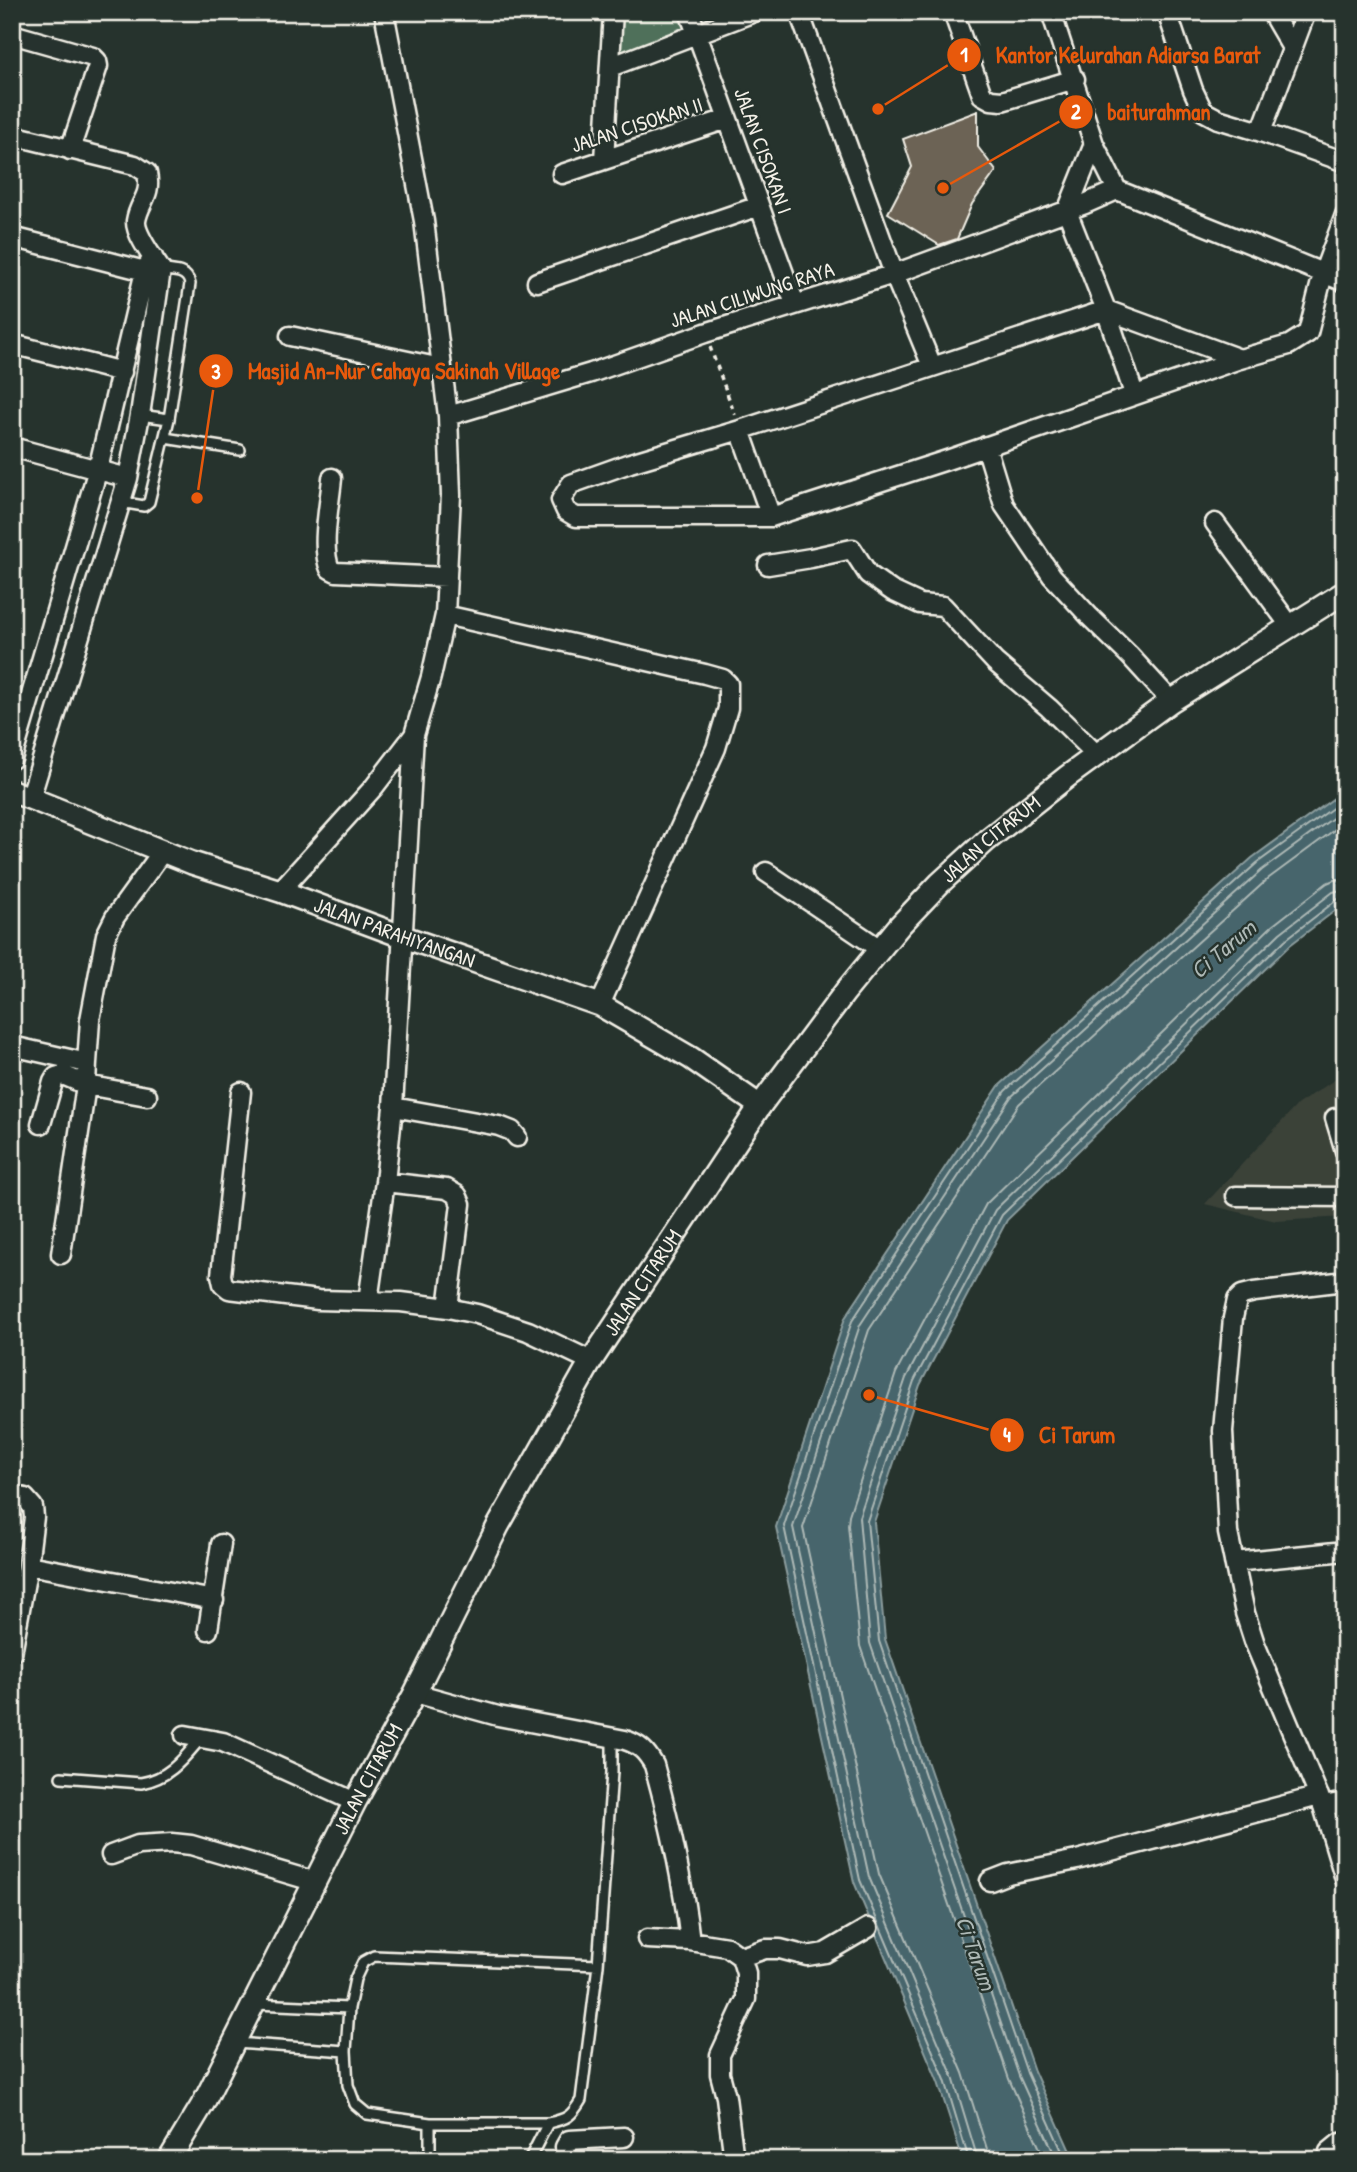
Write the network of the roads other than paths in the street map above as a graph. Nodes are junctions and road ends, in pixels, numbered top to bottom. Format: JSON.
{"nodes":[{"id":1,"x":384,"y":12,"type":"edge"},
{"id":2,"x":612,"y":12,"type":"edge"},
{"id":3,"x":689,"y":12,"type":"edge"},
{"id":4,"x":754,"y":12,"type":"edge"},
{"id":5,"x":799,"y":12,"type":"edge"},
{"id":6,"x":953,"y":12,"type":"edge"},
{"id":7,"x":1051,"y":12,"type":"edge"},
{"id":8,"x":1167,"y":12,"type":"edge"},
{"id":9,"x":1271,"y":12,"type":"edge"},
{"id":10,"x":1306,"y":12,"type":"edge"},
{"id":11,"x":12,"y":34,"type":"edge"},
{"id":12,"x":696,"y":34,"type":"junction"},
{"id":13,"x":1292,"y":48,"type":"junction"},
{"id":14,"x":610,"y":67,"type":"junction"},
{"id":15,"x":1074,"y":79,"type":"junction"},
{"id":16,"x":727,"y":119,"type":"junction"},
{"id":17,"x":1261,"y":132,"type":"junction"},
{"id":18,"x":12,"y":135,"type":"edge"},
{"id":19,"x":1094,"y":144,"type":"junction"},
{"id":20,"x":70,"y":150,"type":"junction"},
{"id":21,"x":604,"y":160,"type":"junction"},
{"id":22,"x":1345,"y":162,"type":"edge"},
{"id":23,"x":562,"y":174,"type":"dead end"},
{"id":24,"x":1117,"y":190,"type":"junction"},
{"id":25,"x":759,"y":206,"type":"junction"},
{"id":26,"x":1067,"y":211,"type":"junction"},
{"id":27,"x":1345,"y":215,"type":"edge"},
{"id":28,"x":12,"y":237,"type":"edge"},
{"id":29,"x":153,"y":266,"type":"junction"},
{"id":30,"x":894,"y":274,"type":"junction"},
{"id":31,"x":1323,"y":274,"type":"junction"},
{"id":32,"x":537,"y":282,"type":"dead end"},
{"id":33,"x":1345,"y":282,"type":"edge"},
{"id":34,"x":795,"y":304,"type":"junction"},
{"id":35,"x":1106,"y":310,"type":"junction"},
{"id":36,"x":290,"y":336,"type":"dead end"},
{"id":37,"x":12,"y":344,"type":"edge"},
{"id":38,"x":1240,"y":359,"type":"junction"},
{"id":39,"x":932,"y":366,"type":"junction"},
{"id":40,"x":441,"y":368,"type":"junction"},
{"id":41,"x":122,"y":372,"type":"junction"},
{"id":42,"x":1134,"y":394,"type":"junction"},
{"id":43,"x":140,"y":415,"type":"junction"},
{"id":44,"x":448,"y":416,"type":"junction"},
{"id":45,"x":169,"y":419,"type":"junction"},
{"id":46,"x":740,"y":430,"type":"junction"},
{"id":47,"x":165,"y":438,"type":"junction"},
{"id":48,"x":986,"y":446,"type":"junction"},
{"id":49,"x":12,"y":447,"type":"edge"},
{"id":50,"x":240,"y":450,"type":"dead end"},
{"id":51,"x":98,"y":469,"type":"junction"},
{"id":52,"x":128,"y":478,"type":"junction"},
{"id":53,"x":332,"y":478,"type":"dead end"},
{"id":54,"x":120,"y":502,"type":"junction"},
{"id":55,"x":771,"y":517,"type":"junction"},
{"id":56,"x":1215,"y":523,"type":"dead end"},
{"id":57,"x":768,"y":565,"type":"dead end"},
{"id":58,"x":447,"y":577,"type":"junction"},
{"id":59,"x":1345,"y":592,"type":"edge"},
{"id":60,"x":445,"y":615,"type":"junction"},
{"id":61,"x":1291,"y":627,"type":"junction"},
{"id":62,"x":1171,"y":701,"type":"junction"},
{"id":63,"x":414,"y":735,"type":"junction"},
{"id":64,"x":1097,"y":755,"type":"junction"},
{"id":65,"x":12,"y":759,"type":"edge"},
{"id":66,"x":21,"y":795,"type":"edge"},
{"id":67,"x":162,"y":852,"type":"junction"},
{"id":68,"x":765,"y":872,"type":"dead end"},
{"id":69,"x":280,"y":891,"type":"junction"},
{"id":70,"x":404,"y":937,"type":"junction"},
{"id":71,"x":880,"y":949,"type":"junction"},
{"id":72,"x":600,"y":1005,"type":"junction"},
{"id":73,"x":12,"y":1046,"type":"edge"},
{"id":74,"x":87,"y":1063,"type":"junction"},
{"id":75,"x":86,"y":1085,"type":"junction"},
{"id":76,"x":240,"y":1092,"type":"dead end"},
{"id":77,"x":147,"y":1096,"type":"dead end"},
{"id":78,"x":760,"y":1106,"type":"junction"},
{"id":79,"x":393,"y":1107,"type":"junction"},
{"id":80,"x":1335,"y":1118,"type":"dead end"},
{"id":81,"x":41,"y":1124,"type":"dead end"},
{"id":82,"x":517,"y":1137,"type":"dead end"},
{"id":83,"x":1345,"y":1151,"type":"edge"},
{"id":84,"x":385,"y":1182,"type":"junction"},
{"id":85,"x":1236,"y":1196,"type":"dead end"},
{"id":86,"x":1345,"y":1197,"type":"edge"},
{"id":87,"x":61,"y":1254,"type":"dead end"},
{"id":88,"x":1345,"y":1281,"type":"edge"},
{"id":89,"x":368,"y":1301,"type":"junction"},
{"id":90,"x":448,"y":1308,"type":"junction"},
{"id":91,"x":591,"y":1361,"type":"junction"},
{"id":92,"x":12,"y":1495,"type":"edge"},
{"id":93,"x":221,"y":1544,"type":"dead end"},
{"id":94,"x":1345,"y":1551,"type":"edge"},
{"id":95,"x":1234,"y":1562,"type":"junction"},
{"id":96,"x":28,"y":1565,"type":"junction"},
{"id":97,"x":214,"y":1600,"type":"junction"},
{"id":98,"x":208,"y":1630,"type":"dead end"},
{"id":99,"x":12,"y":1653,"type":"edge"},
{"id":100,"x":415,"y":1693,"type":"junction"},
{"id":101,"x":194,"y":1736,"type":"joint"},
{"id":102,"x":612,"y":1737,"type":"junction"},
{"id":103,"x":61,"y":1777,"type":"dead end"},
{"id":104,"x":1321,"y":1801,"type":"junction"},
{"id":105,"x":355,"y":1802,"type":"junction"},
{"id":106,"x":1345,"y":1802,"type":"edge"},
{"id":107,"x":111,"y":1855,"type":"dead end"},
{"id":108,"x":1345,"y":1879,"type":"edge"},
{"id":109,"x":990,"y":1881,"type":"dead end"},
{"id":110,"x":316,"y":1882,"type":"junction"},
{"id":111,"x":868,"y":1928,"type":"dead end"},
{"id":112,"x":647,"y":1939,"type":"dead end"},
{"id":113,"x":690,"y":1941,"type":"junction"},
{"id":114,"x":741,"y":1957,"type":"junction"},
{"id":115,"x":598,"y":1965,"type":"junction"},
{"id":116,"x":255,"y":2004,"type":"junction"},
{"id":117,"x":349,"y":2008,"type":"junction"},
{"id":118,"x":234,"y":2043,"type":"junction"},
{"id":119,"x":346,"y":2051,"type":"junction"},
{"id":120,"x":430,"y":2123,"type":"junction"},
{"id":121,"x":548,"y":2123,"type":"junction"},
{"id":122,"x":624,"y":2137,"type":"dead end"},
{"id":123,"x":1345,"y":2142,"type":"edge"},
{"id":124,"x":169,"y":2160,"type":"edge"},
{"id":125,"x":432,"y":2160,"type":"edge"},
{"id":126,"x":529,"y":2160,"type":"edge"},
{"id":127,"x":566,"y":2160,"type":"edge"},
{"id":128,"x":734,"y":2160,"type":"edge"},
{"id":129,"x":1328,"y":2160,"type":"edge"}],
"edges":[{"from":1,"to":40,"type":"street"},
{"from":2,"to":14,"type":"street"},
{"from":3,"to":12,"type":"street","name":"JALAN CISOKAN I"},
{"from":4,"to":12,"type":"street"},
{"from":5,"to":30,"type":"street"},
{"from":6,"to":15,"type":"street"},
{"from":7,"to":15,"type":"street"},
{"from":8,"to":17,"type":"street"},
{"from":9,"to":13,"type":"street"},
{"from":10,"to":13,"type":"street"},
{"from":11,"to":20,"type":"street"},
{"from":12,"to":14,"type":"street"},
{"from":12,"to":16,"type":"street","name":"JALAN CISOKAN I"},
{"from":13,"to":17,"type":"street"},
{"from":14,"to":21,"type":"street"},
{"from":15,"to":19,"type":"street"},
{"from":16,"to":21,"type":"street","name":"JALAN CISOKAN II"},
{"from":16,"to":25,"type":"street","name":"JALAN CISOKAN I"},
{"from":17,"to":22,"type":"street"},
{"from":18,"to":20,"type":"street"},
{"from":19,"to":24,"type":"street"},
{"from":19,"to":26,"type":"street"},
{"from":20,"to":29,"type":"street"},
{"from":21,"to":23,"type":"street","name":"JALAN CISOKAN II"},
{"from":24,"to":26,"type":"street","name":"JALAN CILIWUNG RAYA"},
{"from":24,"to":31,"type":"street"},
{"from":25,"to":32,"type":"street"},
{"from":25,"to":34,"type":"street","name":"JALAN CISOKAN I"},
{"from":26,"to":30,"type":"street","name":"JALAN CILIWUNG RAYA"},
{"from":26,"to":35,"type":"street"},
{"from":27,"to":31,"type":"street"},
{"from":28,"to":29,"type":"street"},
{"from":29,"to":41,"type":"street"},
{"from":29,"to":43,"type":"street"},
{"from":29,"to":45,"type":"lane"},
{"from":30,"to":34,"type":"street","name":"JALAN CILIWUNG RAYA"},
{"from":30,"to":39,"type":"street"},
{"from":31,"to":33,"type":"street"},
{"from":31,"to":38,"type":"street"},
{"from":34,"to":44,"type":"street","name":"JALAN CILIWUNG RAYA"},
{"from":35,"to":38,"type":"street"},
{"from":35,"to":39,"type":"street"},
{"from":35,"to":42,"type":"street"},
{"from":36,"to":40,"type":"street"},
{"from":37,"to":41,"type":"street"},
{"from":38,"to":42,"type":"street"},
{"from":39,"to":46,"type":"street"},
{"from":40,"to":44,"type":"street"},
{"from":41,"to":51,"type":"street"},
{"from":42,"to":48,"type":"street"},
{"from":43,"to":45,"type":"lane"},
{"from":43,"to":52,"type":"street"},
{"from":44,"to":58,"type":"street"},
{"from":45,"to":47,"type":"lane"},
{"from":46,"to":55,"type":"street"},
{"from":46,"to":55,"type":"street"},
{"from":47,"to":50,"type":"lane"},
{"from":47,"to":54,"type":"lane"},
{"from":48,"to":55,"type":"street"},
{"from":48,"to":62,"type":"street"},
{"from":49,"to":51,"type":"street"},
{"from":51,"to":52,"type":"street"},
{"from":51,"to":65,"type":"street"},
{"from":52,"to":54,"type":"street"},
{"from":53,"to":58,"type":"street"},
{"from":54,"to":66,"type":"street"},
{"from":56,"to":61,"type":"street"},
{"from":57,"to":64,"type":"street"},
{"from":58,"to":60,"type":"street"},
{"from":59,"to":61,"type":"street","name":"JALAN CITARUM"},
{"from":60,"to":63,"type":"street"},
{"from":60,"to":72,"type":"street"},
{"from":61,"to":62,"type":"street","name":"JALAN CITARUM"},
{"from":62,"to":64,"type":"street","name":"JALAN CITARUM"},
{"from":63,"to":69,"type":"street"},
{"from":63,"to":70,"type":"street"},
{"from":64,"to":71,"type":"street","name":"JALAN CITARUM"},
{"from":66,"to":67,"type":"street","name":"JALAN PARAHIYANGAN"},
{"from":67,"to":69,"type":"street","name":"JALAN PARAHIYANGAN"},
{"from":67,"to":74,"type":"street"},
{"from":68,"to":71,"type":"street"},
{"from":69,"to":70,"type":"street","name":"JALAN PARAHIYANGAN"},
{"from":70,"to":72,"type":"street","name":"JALAN PARAHIYANGAN"},
{"from":70,"to":79,"type":"street"},
{"from":71,"to":78,"type":"street","name":"JALAN CITARUM"},
{"from":72,"to":78,"type":"street","name":"JALAN PARAHIYANGAN"},
{"from":73,"to":74,"type":"street"},
{"from":74,"to":75,"type":"street"},
{"from":75,"to":77,"type":"street"},
{"from":75,"to":81,"type":"street"},
{"from":75,"to":87,"type":"street"},
{"from":76,"to":89,"type":"street"},
{"from":78,"to":91,"type":"street","name":"JALAN CITARUM"},
{"from":79,"to":82,"type":"street"},
{"from":79,"to":84,"type":"street"},
{"from":80,"to":83,"type":"street"},
{"from":84,"to":89,"type":"street"},
{"from":84,"to":90,"type":"street"},
{"from":85,"to":86,"type":"street"},
{"from":88,"to":95,"type":"street"},
{"from":89,"to":90,"type":"street"},
{"from":90,"to":91,"type":"street"},
{"from":91,"to":100,"type":"street","name":"JALAN CITARUM"},
{"from":92,"to":96,"type":"street"},
{"from":93,"to":97,"type":"street"},
{"from":94,"to":95,"type":"street"},
{"from":95,"to":104,"type":"street"},
{"from":96,"to":97,"type":"street"},
{"from":96,"to":99,"type":"street"},
{"from":97,"to":98,"type":"street"},
{"from":100,"to":102,"type":"street"},
{"from":100,"to":105,"type":"street","name":"JALAN CITARUM"},
{"from":101,"to":103,"type":"lane"},
{"from":101,"to":105,"type":"street"},
{"from":102,"to":113,"type":"street"},
{"from":102,"to":115,"type":"lane"},
{"from":104,"to":106,"type":"street"},
{"from":104,"to":108,"type":"street"},
{"from":104,"to":109,"type":"street"},
{"from":105,"to":110,"type":"street","name":"JALAN CITARUM"},
{"from":107,"to":110,"type":"street"},
{"from":110,"to":116,"type":"street","name":"JALAN CITARUM"},
{"from":111,"to":114,"type":"street"},
{"from":112,"to":113,"type":"street"},
{"from":113,"to":114,"type":"street"},
{"from":114,"to":128,"type":"street"},
{"from":115,"to":117,"type":"lane"},
{"from":115,"to":121,"type":"lane"},
{"from":116,"to":117,"type":"lane"},
{"from":116,"to":118,"type":"street","name":"JALAN CITARUM"},
{"from":117,"to":119,"type":"lane"},
{"from":118,"to":119,"type":"lane"},
{"from":118,"to":124,"type":"street","name":"JALAN CITARUM"},
{"from":119,"to":120,"type":"lane"},
{"from":120,"to":121,"type":"lane"},
{"from":120,"to":125,"type":"lane"},
{"from":121,"to":126,"type":"lane"},
{"from":122,"to":127,"type":"street"},
{"from":123,"to":129,"type":"street"}]}
